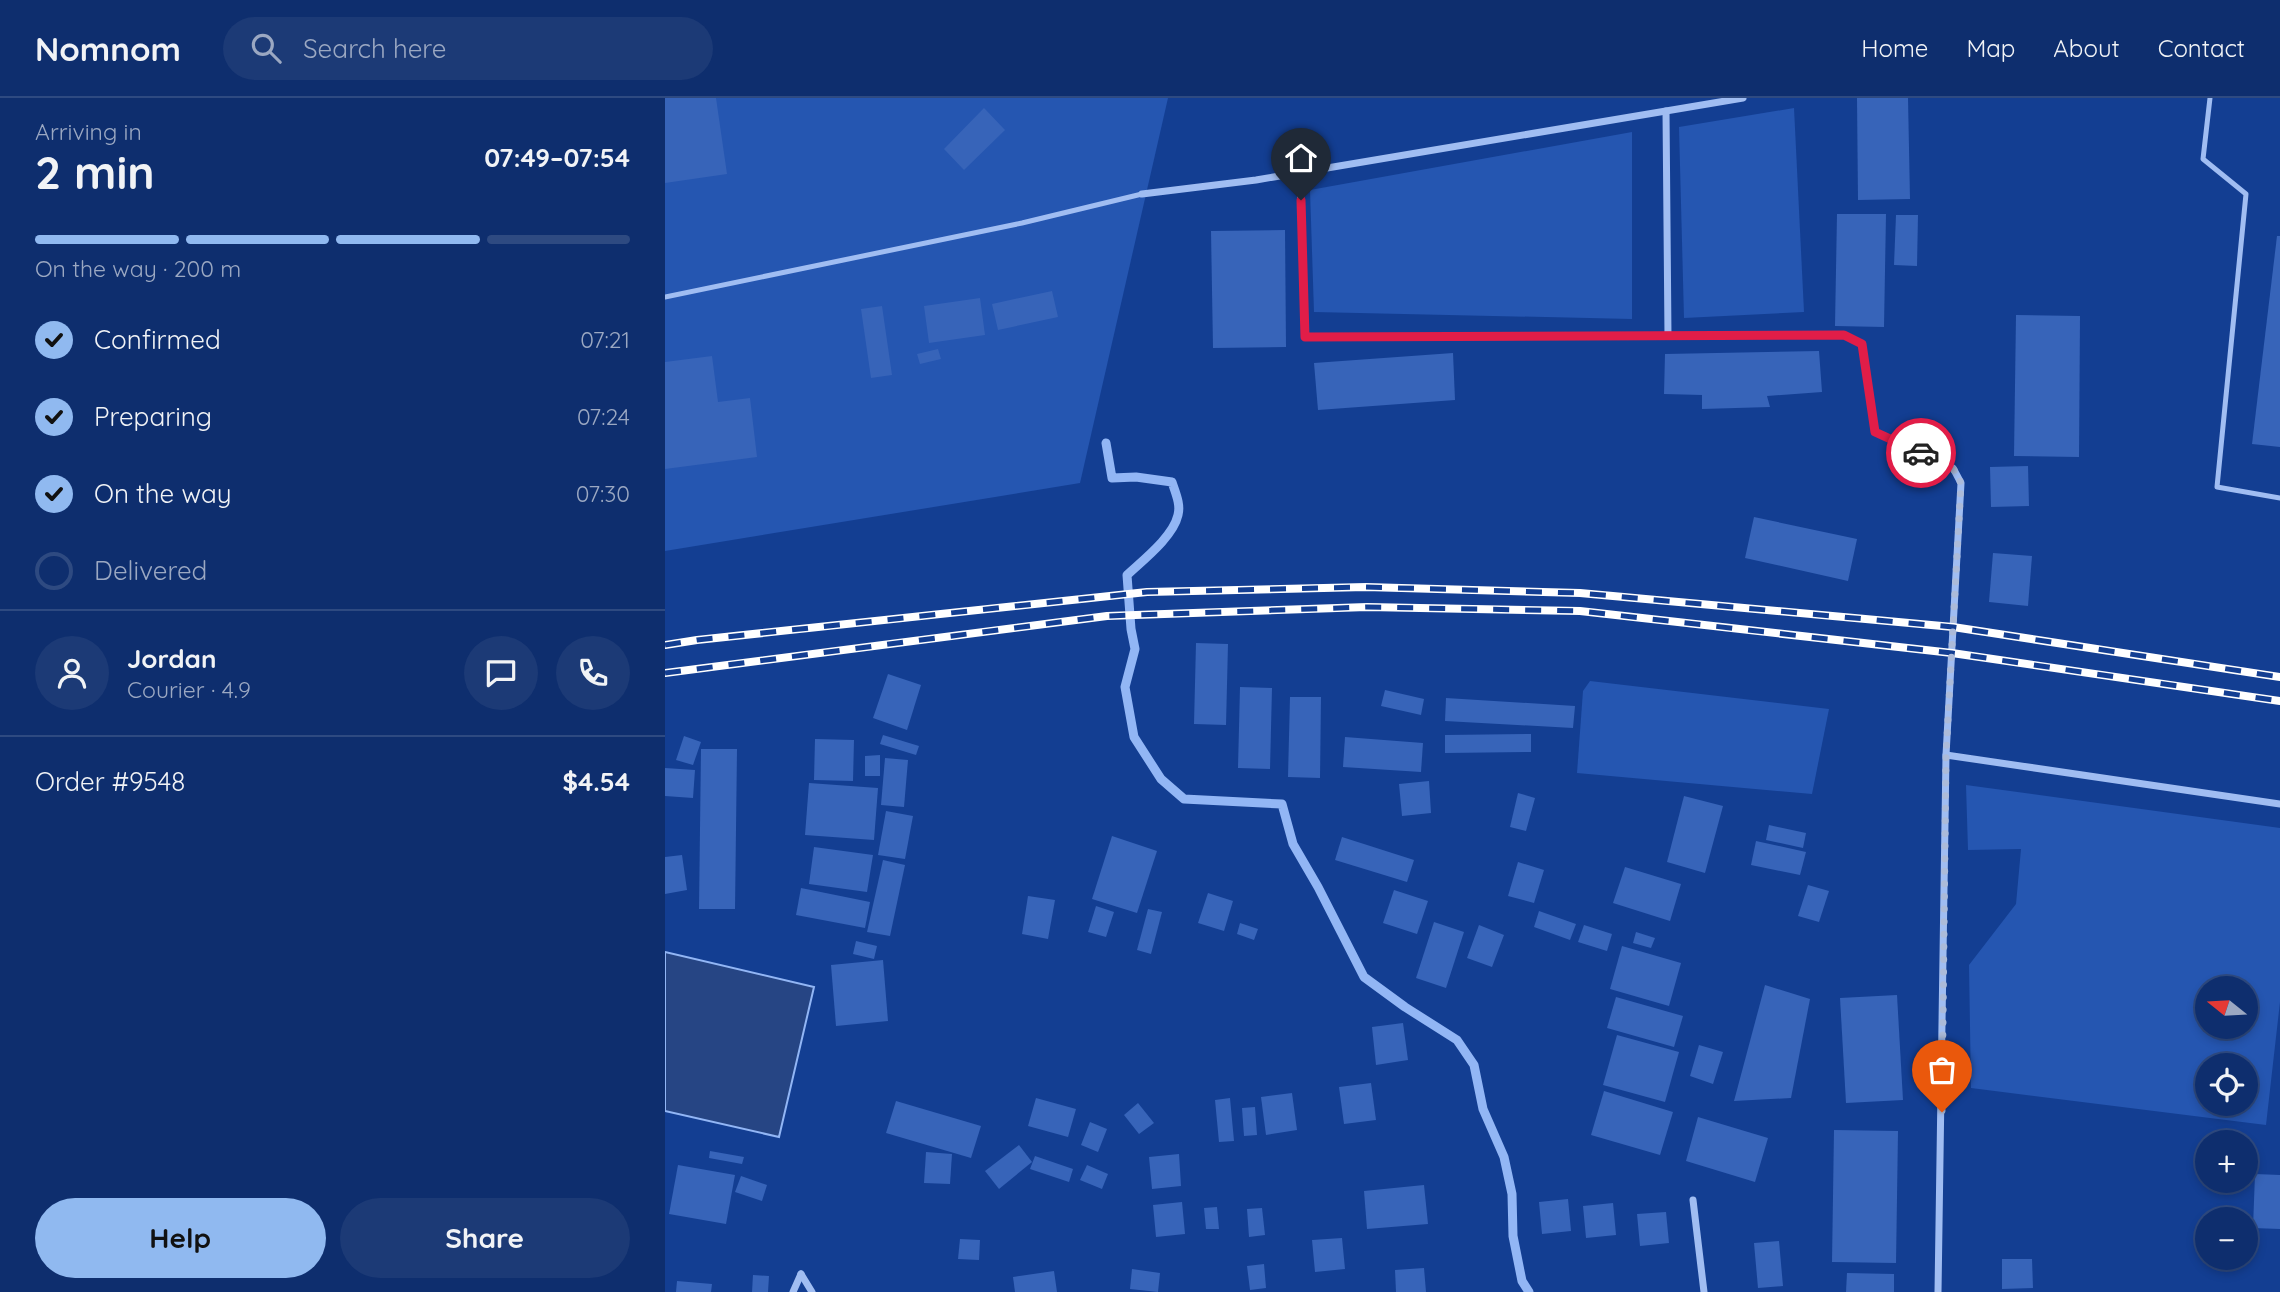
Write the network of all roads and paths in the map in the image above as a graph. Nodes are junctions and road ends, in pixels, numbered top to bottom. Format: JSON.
{"nodes":[{"id":1,"x":1743,"y":98,"type":"edge"},
{"id":2,"x":2210,"y":98,"type":"edge"},
{"id":3,"x":1666,"y":111,"type":"junction"},
{"id":4,"x":1300,"y":173,"type":"junction"},
{"id":5,"x":1142,"y":194,"type":"joint"},
{"id":6,"x":665,"y":297,"type":"edge"},
{"id":7,"x":1668,"y":335,"type":"junction"},
{"id":8,"x":2280,"y":498,"type":"edge"},
{"id":9,"x":1946,"y":755,"type":"junction"},
{"id":10,"x":2280,"y":804,"type":"edge"},
{"id":11,"x":1693,"y":1200,"type":"dead end"},
{"id":12,"x":793,"y":1292,"type":"edge"},
{"id":13,"x":811,"y":1292,"type":"edge"},
{"id":14,"x":1704,"y":1292,"type":"edge"},
{"id":15,"x":1938,"y":1292,"type":"edge"}],
"edges":[{"from":1,"to":3,"type":"street"},
{"from":2,"to":8,"type":"lane"},
{"from":3,"to":4,"type":"street"},
{"from":3,"to":7,"type":"street"},
{"from":4,"to":5,"type":"street"},
{"from":4,"to":7,"type":"street"},
{"from":5,"to":6,"type":"lane"},
{"from":7,"to":9,"type":"street"},
{"from":9,"to":10,"type":"street"},
{"from":9,"to":15,"type":"street"},
{"from":11,"to":14,"type":"street"},
{"from":12,"to":13,"type":"street"}]}
